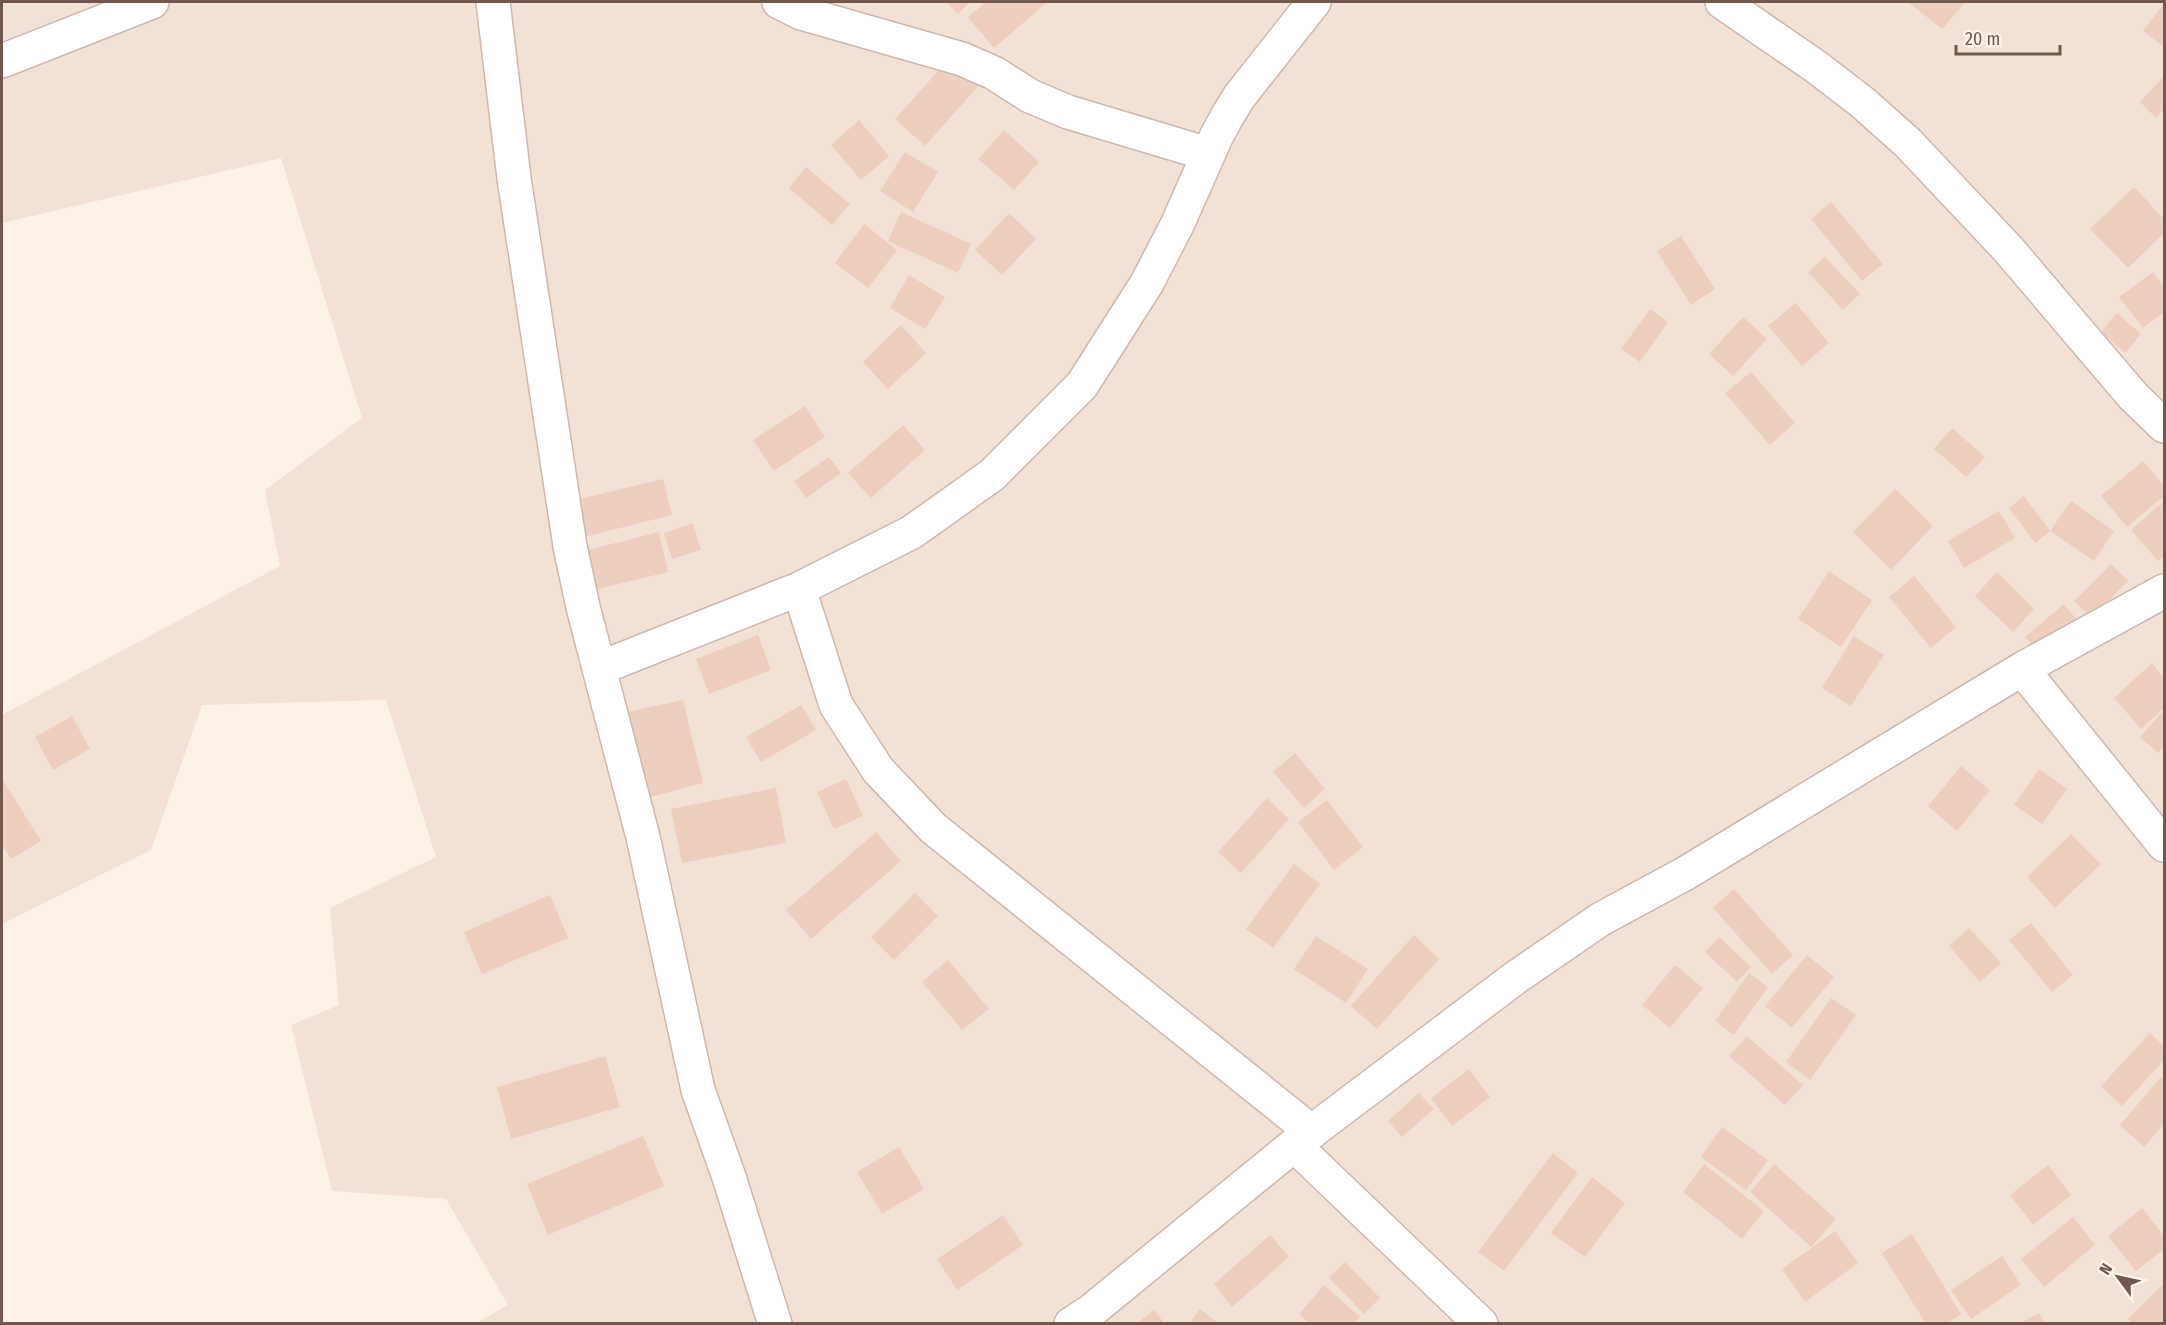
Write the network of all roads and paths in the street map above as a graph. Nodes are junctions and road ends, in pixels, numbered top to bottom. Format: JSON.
{"nodes":[{"id":1,"x":152,"y":2,"type":"edge"},
{"id":2,"x":779,"y":2,"type":"edge"},
{"id":3,"x":1314,"y":2,"type":"edge"},
{"id":4,"x":1722,"y":2,"type":"edge"},
{"id":5,"x":485,"y":6,"type":"edge"},
{"id":6,"x":2,"y":60,"type":"edge"},
{"id":7,"x":1208,"y":154,"type":"junction"},
{"id":8,"x":2164,"y":426,"type":"edge"},
{"id":9,"x":799,"y":589,"type":"junction"},
{"id":10,"x":2164,"y":591,"type":"edge"},
{"id":11,"x":600,"y":668,"type":"junction"},
{"id":12,"x":2022,"y":669,"type":"junction"},
{"id":13,"x":2164,"y":845,"type":"edge"},
{"id":14,"x":1303,"y":1138,"type":"junction"},
{"id":15,"x":776,"y":1323,"type":"edge"},
{"id":16,"x":1071,"y":1323,"type":"edge"},
{"id":17,"x":1481,"y":1323,"type":"edge"}],
"edges":[{"from":1,"to":6,"type":"street"},
{"from":2,"to":7,"type":"street"},
{"from":3,"to":7,"type":"street"},
{"from":4,"to":8,"type":"street"},
{"from":5,"to":11,"type":"street"},
{"from":7,"to":9,"type":"street"},
{"from":9,"to":11,"type":"street"},
{"from":9,"to":14,"type":"street"},
{"from":10,"to":12,"type":"street"},
{"from":11,"to":15,"type":"street"},
{"from":12,"to":13,"type":"street"},
{"from":12,"to":14,"type":"street"},
{"from":14,"to":16,"type":"street"},
{"from":14,"to":17,"type":"street"}]}
